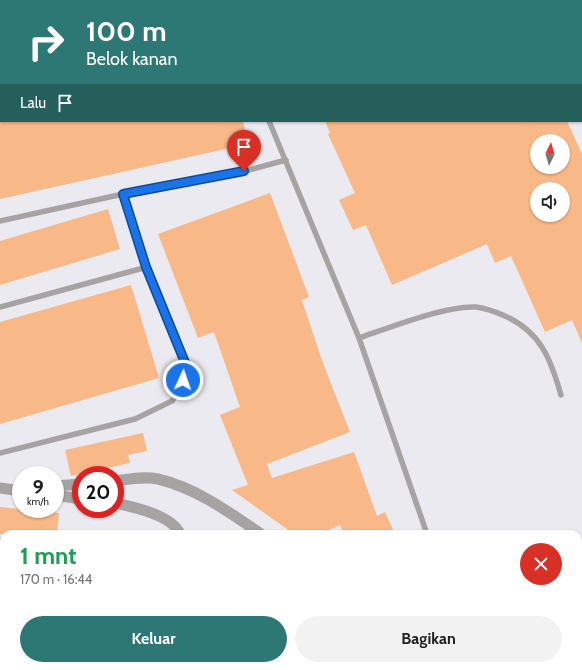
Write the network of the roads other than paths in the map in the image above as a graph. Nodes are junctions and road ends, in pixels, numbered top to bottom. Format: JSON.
{"nodes":[{"id":1,"x":269,"y":122,"type":"edge"},
{"id":2,"x":286,"y":160,"type":"junction"},
{"id":3,"x":123,"y":194,"type":"junction"},
{"id":4,"x":0,"y":221,"type":"edge"},
{"id":5,"x":146,"y":267,"type":"junction"},
{"id":6,"x":0,"y":306,"type":"edge"},
{"id":7,"x":359,"y":338,"type":"junction"},
{"id":8,"x":560,"y":395,"type":"dead end"},
{"id":9,"x":0,"y":453,"type":"edge"},
{"id":10,"x":124,"y":480,"type":"edge"},
{"id":11,"x":124,"y":506,"type":"edge"},
{"id":12,"x":176,"y":530,"type":"edge"},
{"id":13,"x":254,"y":530,"type":"edge"},
{"id":14,"x":426,"y":530,"type":"edge"}],
"edges":[{"from":1,"to":2,"type":"lane"},
{"from":2,"to":3,"type":"lane"},
{"from":2,"to":7,"type":"lane"},
{"from":3,"to":4,"type":"lane"},
{"from":3,"to":5,"type":"lane"},
{"from":5,"to":6,"type":"lane"},
{"from":5,"to":9,"type":"lane"},
{"from":7,"to":8,"type":"lane"},
{"from":7,"to":14,"type":"lane"},
{"from":10,"to":13,"type":"street"},
{"from":11,"to":12,"type":"street"}]}
